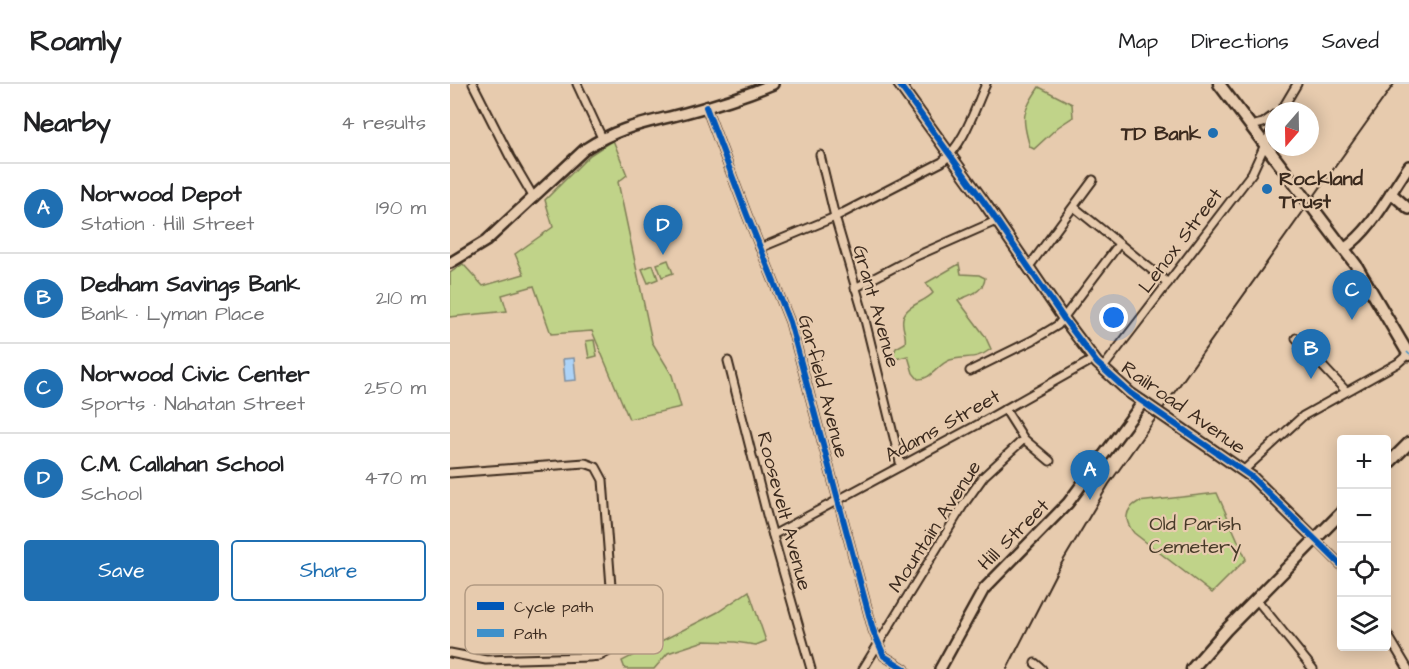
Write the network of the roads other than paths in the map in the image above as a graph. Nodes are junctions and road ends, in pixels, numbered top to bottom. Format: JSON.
{"nodes":[{"id":1,"x":473,"y":84,"type":"edge"},
{"id":2,"x":577,"y":84,"type":"edge"},
{"id":3,"x":773,"y":84,"type":"edge"},
{"id":4,"x":899,"y":84,"type":"edge"},
{"id":5,"x":986,"y":84,"type":"edge"},
{"id":6,"x":1219,"y":84,"type":"edge"},
{"id":7,"x":1297,"y":84,"type":"edge"},
{"id":8,"x":1285,"y":102,"type":"edge"},
{"id":9,"x":706,"y":107,"type":"junction"},
{"id":10,"x":1265,"y":122,"type":"edge"},
{"id":11,"x":1251,"y":126,"type":"junction"},
{"id":12,"x":602,"y":138,"type":"junction"},
{"id":13,"x":1265,"y":145,"type":"joint"},
{"id":14,"x":820,"y":155,"type":"dead end"},
{"id":15,"x":950,"y":155,"type":"junction"},
{"id":16,"x":1273,"y":156,"type":"edge"},
{"id":17,"x":1409,"y":166,"type":"edge"},
{"id":18,"x":1093,"y":180,"type":"dead end"},
{"id":19,"x":1391,"y":193,"type":"junction"},
{"id":20,"x":534,"y":198,"type":"junction"},
{"id":21,"x":1074,"y":207,"type":"junction"},
{"id":22,"x":1409,"y":209,"type":"edge"},
{"id":23,"x":835,"y":217,"type":"junction"},
{"id":24,"x":996,"y":221,"type":"junction"},
{"id":25,"x":1119,"y":244,"type":"junction"},
{"id":26,"x":760,"y":248,"type":"junction"},
{"id":27,"x":1344,"y":249,"type":"junction"},
{"id":28,"x":450,"y":263,"type":"edge"},
{"id":29,"x":1028,"y":267,"type":"junction"},
{"id":30,"x":1168,"y":283,"type":"junction"},
{"id":31,"x":855,"y":288,"type":"junction"},
{"id":32,"x":1064,"y":319,"type":"junction"},
{"id":33,"x":1296,"y":338,"type":"dead end"},
{"id":34,"x":1409,"y":354,"type":"edge"},
{"id":35,"x":1094,"y":359,"type":"junction"},
{"id":36,"x":728,"y":362,"type":"dead end"},
{"id":37,"x":1102,"y":369,"type":"junction"},
{"id":38,"x":970,"y":371,"type":"dead end"},
{"id":39,"x":1346,"y":391,"type":"junction"},
{"id":40,"x":1143,"y":402,"type":"junction"},
{"id":41,"x":1005,"y":409,"type":"junction"},
{"id":42,"x":1024,"y":439,"type":"junction"},
{"id":43,"x":1409,"y":443,"type":"edge"},
{"id":44,"x":1050,"y":461,"type":"dead end"},
{"id":45,"x":1391,"y":461,"type":"edge"},
{"id":46,"x":900,"y":466,"type":"junction"},
{"id":47,"x":1244,"y":470,"type":"junction"},
{"id":48,"x":450,"y":473,"type":"edge"},
{"id":49,"x":838,"y":501,"type":"junction"},
{"id":50,"x":1337,"y":517,"type":"edge"},
{"id":51,"x":773,"y":535,"type":"junction"},
{"id":52,"x":1316,"y":539,"type":"junction"},
{"id":53,"x":1337,"y":562,"type":"edge"},
{"id":54,"x":611,"y":585,"type":"edge"},
{"id":55,"x":1257,"y":600,"type":"junction"},
{"id":56,"x":1391,"y":640,"type":"edge"},
{"id":57,"x":879,"y":644,"type":"junction"},
{"id":58,"x":450,"y":653,"type":"edge"},
{"id":59,"x":604,"y":654,"type":"edge"},
{"id":60,"x":1035,"y":663,"type":"dead end"},
{"id":61,"x":811,"y":669,"type":"edge"},
{"id":62,"x":863,"y":669,"type":"edge"},
{"id":63,"x":905,"y":669,"type":"edge"},
{"id":64,"x":940,"y":669,"type":"edge"},
{"id":65,"x":1041,"y":669,"type":"edge"},
{"id":66,"x":1192,"y":669,"type":"edge"},
{"id":67,"x":1313,"y":669,"type":"edge"},
{"id":68,"x":1408,"y":669,"type":"edge"}],
"edges":[{"from":1,"to":20,"type":"street"},
{"from":2,"to":12,"type":"street"},
{"from":3,"to":9,"type":"street"},
{"from":4,"to":15,"type":"street","name":"Railroad Avenue"},
{"from":5,"to":15,"type":"street"},
{"from":6,"to":11,"type":"main road"},
{"from":7,"to":8,"type":"street"},
{"from":9,"to":12,"type":"street"},
{"from":9,"to":26,"type":"street","name":"Garfield Avenue"},
{"from":10,"to":11,"type":"street"},
{"from":11,"to":13,"type":"main road"},
{"from":12,"to":20,"type":"street"},
{"from":13,"to":30,"type":"street","name":"Lenox Street"},
{"from":14,"to":23,"type":"street","name":"Grant Avenue"},
{"from":15,"to":23,"type":"street"},
{"from":15,"to":24,"type":"street","name":"Railroad Avenue"},
{"from":16,"to":27,"type":"main road"},
{"from":17,"to":19,"type":"street"},
{"from":18,"to":21,"type":"street"},
{"from":19,"to":22,"type":"street"},
{"from":19,"to":27,"type":"street"},
{"from":20,"to":28,"type":"street"},
{"from":21,"to":25,"type":"street"},
{"from":21,"to":29,"type":"street"},
{"from":23,"to":26,"type":"street"},
{"from":23,"to":31,"type":"street","name":"Grant Avenue"},
{"from":24,"to":29,"type":"street","name":"Railroad Avenue"},
{"from":24,"to":31,"type":"street"},
{"from":25,"to":30,"type":"street"},
{"from":25,"to":32,"type":"street"},
{"from":26,"to":49,"type":"street","name":"Garfield Avenue"},
{"from":27,"to":34,"type":"main road"},
{"from":29,"to":32,"type":"street","name":"Railroad Avenue"},
{"from":30,"to":37,"type":"street","name":"Lenox Street"},
{"from":31,"to":46,"type":"street","name":"Grant Avenue"},
{"from":32,"to":35,"type":"street","name":"Railroad Avenue"},
{"from":32,"to":38,"type":"street"},
{"from":33,"to":39,"type":"street"},
{"from":34,"to":39,"type":"street"},
{"from":35,"to":37,"type":"street","name":"Railroad Avenue"},
{"from":35,"to":41,"type":"street","name":"Adams Street"},
{"from":36,"to":51,"type":"street","name":"Roosevelt Avenue"},
{"from":37,"to":40,"type":"street","name":"Railroad Avenue"},
{"from":39,"to":47,"type":"street"},
{"from":40,"to":47,"type":"street","name":"Railroad Avenue"},
{"from":40,"to":64,"type":"street","name":"Hill Street"},
{"from":41,"to":42,"type":"street"},
{"from":41,"to":46,"type":"street","name":"Adams Street"},
{"from":42,"to":44,"type":"street"},
{"from":42,"to":57,"type":"street","name":"Mountain Avenue"},
{"from":43,"to":45,"type":"main road"},
{"from":46,"to":49,"type":"street","name":"Adams Street"},
{"from":47,"to":52,"type":"street","name":"Railroad Avenue"},
{"from":48,"to":54,"type":"street"},
{"from":49,"to":51,"type":"street","name":"Adams Street"},
{"from":49,"to":57,"type":"street","name":"Garfield Avenue"},
{"from":50,"to":52,"type":"main road"},
{"from":51,"to":61,"type":"street","name":"Roosevelt Avenue"},
{"from":52,"to":53,"type":"street","name":"Railroad Avenue"},
{"from":52,"to":55,"type":"main road"},
{"from":55,"to":66,"type":"main road"},
{"from":55,"to":67,"type":"street"},
{"from":56,"to":68,"type":"street"},
{"from":57,"to":62,"type":"street","name":"Mountain Avenue"},
{"from":57,"to":63,"type":"street","name":"Garfield Avenue"},
{"from":58,"to":59,"type":"street"},
{"from":60,"to":65,"type":"street"}]}
